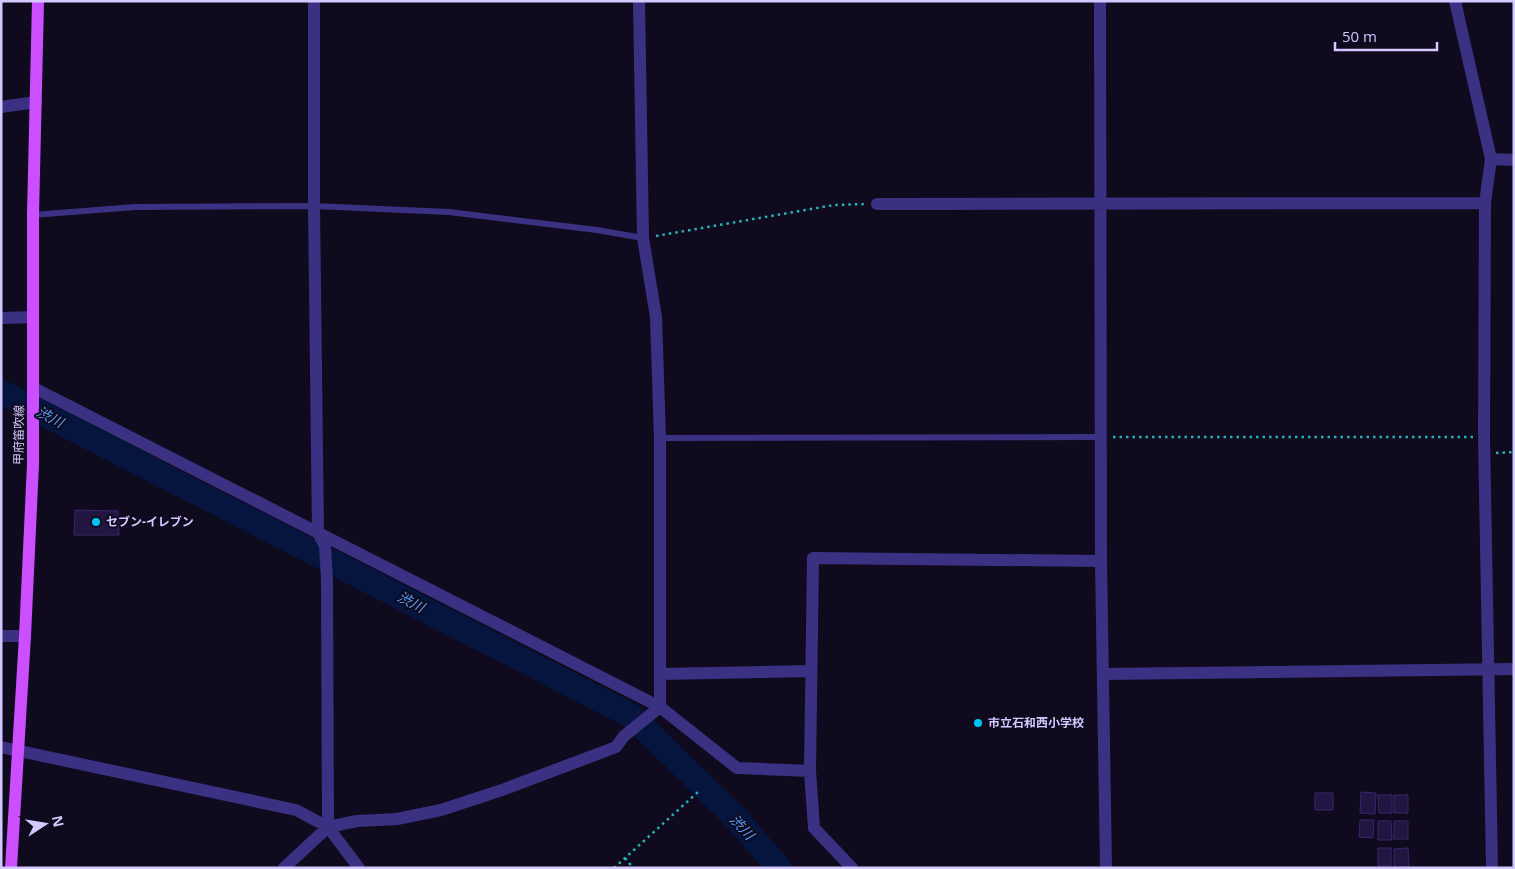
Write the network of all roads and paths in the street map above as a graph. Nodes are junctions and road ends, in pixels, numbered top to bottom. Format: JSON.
{"nodes":[{"id":1,"x":38,"y":1,"type":"edge"},
{"id":2,"x":314,"y":1,"type":"edge"},
{"id":3,"x":639,"y":1,"type":"edge"},
{"id":4,"x":1100,"y":1,"type":"edge"},
{"id":5,"x":1455,"y":1,"type":"edge"},
{"id":6,"x":36,"y":102,"type":"junction"},
{"id":7,"x":1,"y":107,"type":"edge"},
{"id":8,"x":1491,"y":159,"type":"junction"},
{"id":9,"x":1514,"y":160,"type":"edge"},
{"id":10,"x":1486,"y":203,"type":"junction"},
{"id":11,"x":877,"y":204,"type":"joint"},
{"id":12,"x":1101,"y":204,"type":"junction"},
{"id":13,"x":314,"y":206,"type":"junction"},
{"id":14,"x":33,"y":215,"type":"junction"},
{"id":15,"x":643,"y":238,"type":"junction"},
{"id":16,"x":33,"y":317,"type":"junction"},
{"id":17,"x":1,"y":318,"type":"edge"},
{"id":18,"x":34,"y":393,"type":"junction"},
{"id":19,"x":1102,"y":437,"type":"junction"},
{"id":20,"x":1484,"y":437,"type":"junction"},
{"id":21,"x":660,"y":438,"type":"junction"},
{"id":22,"x":1514,"y":452,"type":"edge"},
{"id":23,"x":1485,"y":453,"type":"junction"},
{"id":24,"x":318,"y":533,"type":"junction"},
{"id":25,"x":1101,"y":561,"type":"junction"},
{"id":26,"x":1,"y":636,"type":"edge"},
{"id":27,"x":25,"y":636,"type":"junction"},
{"id":28,"x":1488,"y":669,"type":"junction"},
{"id":29,"x":1514,"y":670,"type":"edge"},
{"id":30,"x":810,"y":671,"type":"junction"},
{"id":31,"x":660,"y":674,"type":"junction"},
{"id":32,"x":1103,"y":674,"type":"junction"},
{"id":33,"x":660,"y":707,"type":"junction"},
{"id":34,"x":1,"y":747,"type":"edge"},
{"id":35,"x":19,"y":749,"type":"junction"},
{"id":36,"x":810,"y":770,"type":"junction"},
{"id":37,"x":698,"y":792,"type":"dead end"},
{"id":38,"x":328,"y":827,"type":"junction"},
{"id":39,"x":625,"y":858,"type":"junction"},
{"id":40,"x":10,"y":868,"type":"edge"},
{"id":41,"x":284,"y":868,"type":"edge"},
{"id":42,"x":359,"y":868,"type":"edge"},
{"id":43,"x":614,"y":868,"type":"edge"},
{"id":44,"x":633,"y":868,"type":"edge"},
{"id":45,"x":852,"y":868,"type":"edge"},
{"id":46,"x":1106,"y":868,"type":"edge"},
{"id":47,"x":1492,"y":868,"type":"edge"}],
"edges":[{"from":1,"to":6,"type":"main road","name":"甲府笛吹線"},
{"from":2,"to":13,"type":"street"},
{"from":3,"to":15,"type":"street"},
{"from":4,"to":12,"type":"street"},
{"from":5,"to":8,"type":"street"},
{"from":6,"to":7,"type":"street"},
{"from":6,"to":14,"type":"main road","name":"甲府笛吹線"},
{"from":8,"to":9,"type":"street"},
{"from":8,"to":10,"type":"street"},
{"from":10,"to":12,"type":"street"},
{"from":10,"to":20,"type":"street"},
{"from":11,"to":12,"type":"street"},
{"from":11,"to":15,"type":"path"},
{"from":12,"to":19,"type":"street"},
{"from":13,"to":14,"type":"lane"},
{"from":13,"to":15,"type":"lane"},
{"from":13,"to":24,"type":"street"},
{"from":14,"to":16,"type":"main road","name":"甲府笛吹線"},
{"from":15,"to":21,"type":"street"},
{"from":16,"to":17,"type":"street"},
{"from":16,"to":18,"type":"main road","name":"甲府笛吹線"},
{"from":18,"to":24,"type":"street"},
{"from":18,"to":27,"type":"main road","name":"甲府笛吹線"},
{"from":19,"to":20,"type":"path"},
{"from":19,"to":21,"type":"lane"},
{"from":19,"to":25,"type":"street"},
{"from":20,"to":23,"type":"street"},
{"from":21,"to":31,"type":"street"},
{"from":22,"to":23,"type":"path"},
{"from":23,"to":28,"type":"street"},
{"from":24,"to":33,"type":"street"},
{"from":24,"to":38,"type":"street"},
{"from":25,"to":30,"type":"street"},
{"from":25,"to":32,"type":"street"},
{"from":26,"to":27,"type":"street"},
{"from":27,"to":35,"type":"main road","name":"甲府笛吹線"},
{"from":28,"to":29,"type":"street"},
{"from":28,"to":32,"type":"street"},
{"from":28,"to":47,"type":"street"},
{"from":30,"to":31,"type":"street"},
{"from":30,"to":36,"type":"street"},
{"from":31,"to":33,"type":"street"},
{"from":32,"to":46,"type":"street"},
{"from":33,"to":36,"type":"street"},
{"from":33,"to":38,"type":"street"},
{"from":34,"to":35,"type":"street"},
{"from":35,"to":38,"type":"street"},
{"from":35,"to":40,"type":"main road","name":"甲府笛吹線"},
{"from":36,"to":45,"type":"street"},
{"from":37,"to":39,"type":"path"},
{"from":38,"to":41,"type":"street"},
{"from":38,"to":42,"type":"street"},
{"from":39,"to":43,"type":"path"},
{"from":39,"to":44,"type":"path"}]}
